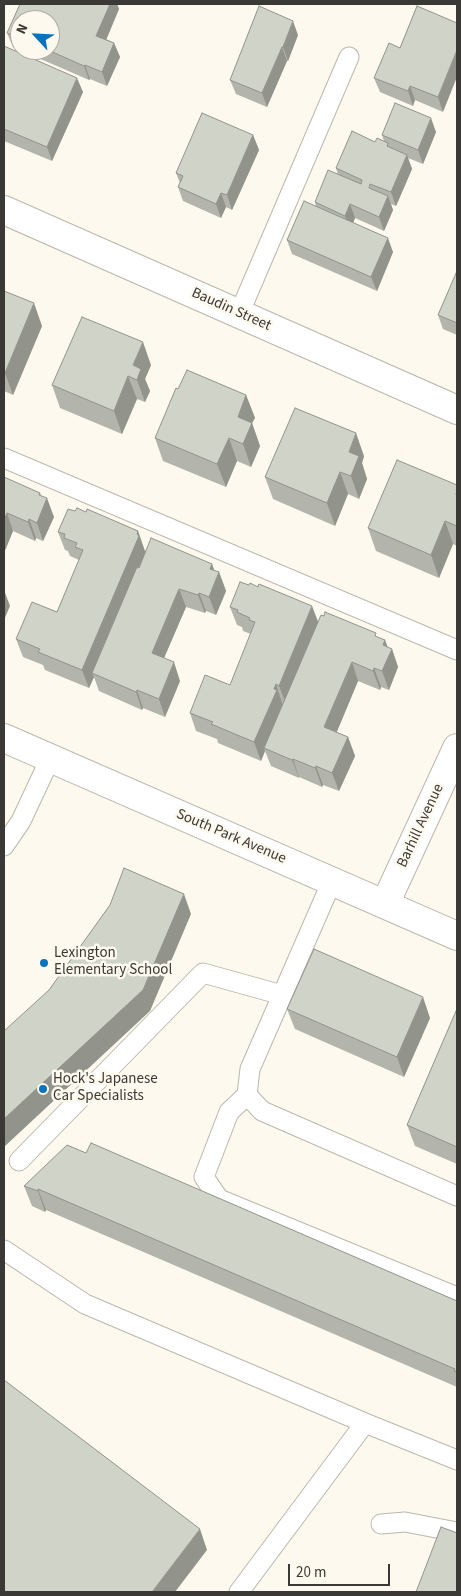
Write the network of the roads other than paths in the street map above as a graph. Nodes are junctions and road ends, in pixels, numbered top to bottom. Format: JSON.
{"nodes":[{"id":1,"x":349,"y":57,"type":"dead end"},
{"id":2,"x":4,"y":210,"type":"edge"},
{"id":3,"x":239,"y":314,"type":"junction"},
{"id":4,"x":457,"y":410,"type":"edge"},
{"id":5,"x":4,"y":458,"type":"edge"},
{"id":6,"x":457,"y":650,"type":"edge"},
{"id":7,"x":4,"y":738,"type":"edge"},
{"id":8,"x":457,"y":748,"type":"edge"},
{"id":9,"x":50,"y":759,"type":"junction"},
{"id":10,"x":4,"y":846,"type":"edge"},
{"id":11,"x":332,"y":881,"type":"junction"},
{"id":12,"x":385,"y":904,"type":"junction"},
{"id":13,"x":457,"y":936,"type":"edge"},
{"id":14,"x":282,"y":995,"type":"junction"},
{"id":15,"x":247,"y":1095,"type":"junction"},
{"id":16,"x":19,"y":1161,"type":"dead end"},
{"id":17,"x":457,"y":1196,"type":"edge"},
{"id":18,"x":4,"y":1250,"type":"edge"},
{"id":19,"x":457,"y":1297,"type":"edge"},
{"id":20,"x":365,"y":1423,"type":"junction"},
{"id":21,"x":457,"y":1460,"type":"edge"},
{"id":22,"x":381,"y":1524,"type":"dead end"},
{"id":23,"x":457,"y":1532,"type":"edge"},
{"id":24,"x":239,"y":1592,"type":"edge"}],
"edges":[{"from":1,"to":3,"type":"lane"},
{"from":2,"to":3,"type":"street","name":"Baudin Street"},
{"from":3,"to":4,"type":"street","name":"Baudin Street"},
{"from":5,"to":6,"type":"lane"},
{"from":7,"to":9,"type":"street","name":"South Park Avenue"},
{"from":8,"to":12,"type":"street","name":"Barhill Avenue"},
{"from":9,"to":10,"type":"lane"},
{"from":9,"to":11,"type":"street","name":"South Park Avenue"},
{"from":11,"to":12,"type":"street","name":"South Park Avenue"},
{"from":11,"to":14,"type":"lane"},
{"from":12,"to":13,"type":"street","name":"South Park Avenue"},
{"from":14,"to":15,"type":"lane"},
{"from":14,"to":16,"type":"lane"},
{"from":15,"to":17,"type":"lane"},
{"from":15,"to":19,"type":"lane"},
{"from":18,"to":20,"type":"lane"},
{"from":20,"to":21,"type":"lane"},
{"from":20,"to":24,"type":"lane"},
{"from":22,"to":23,"type":"lane"}]}
